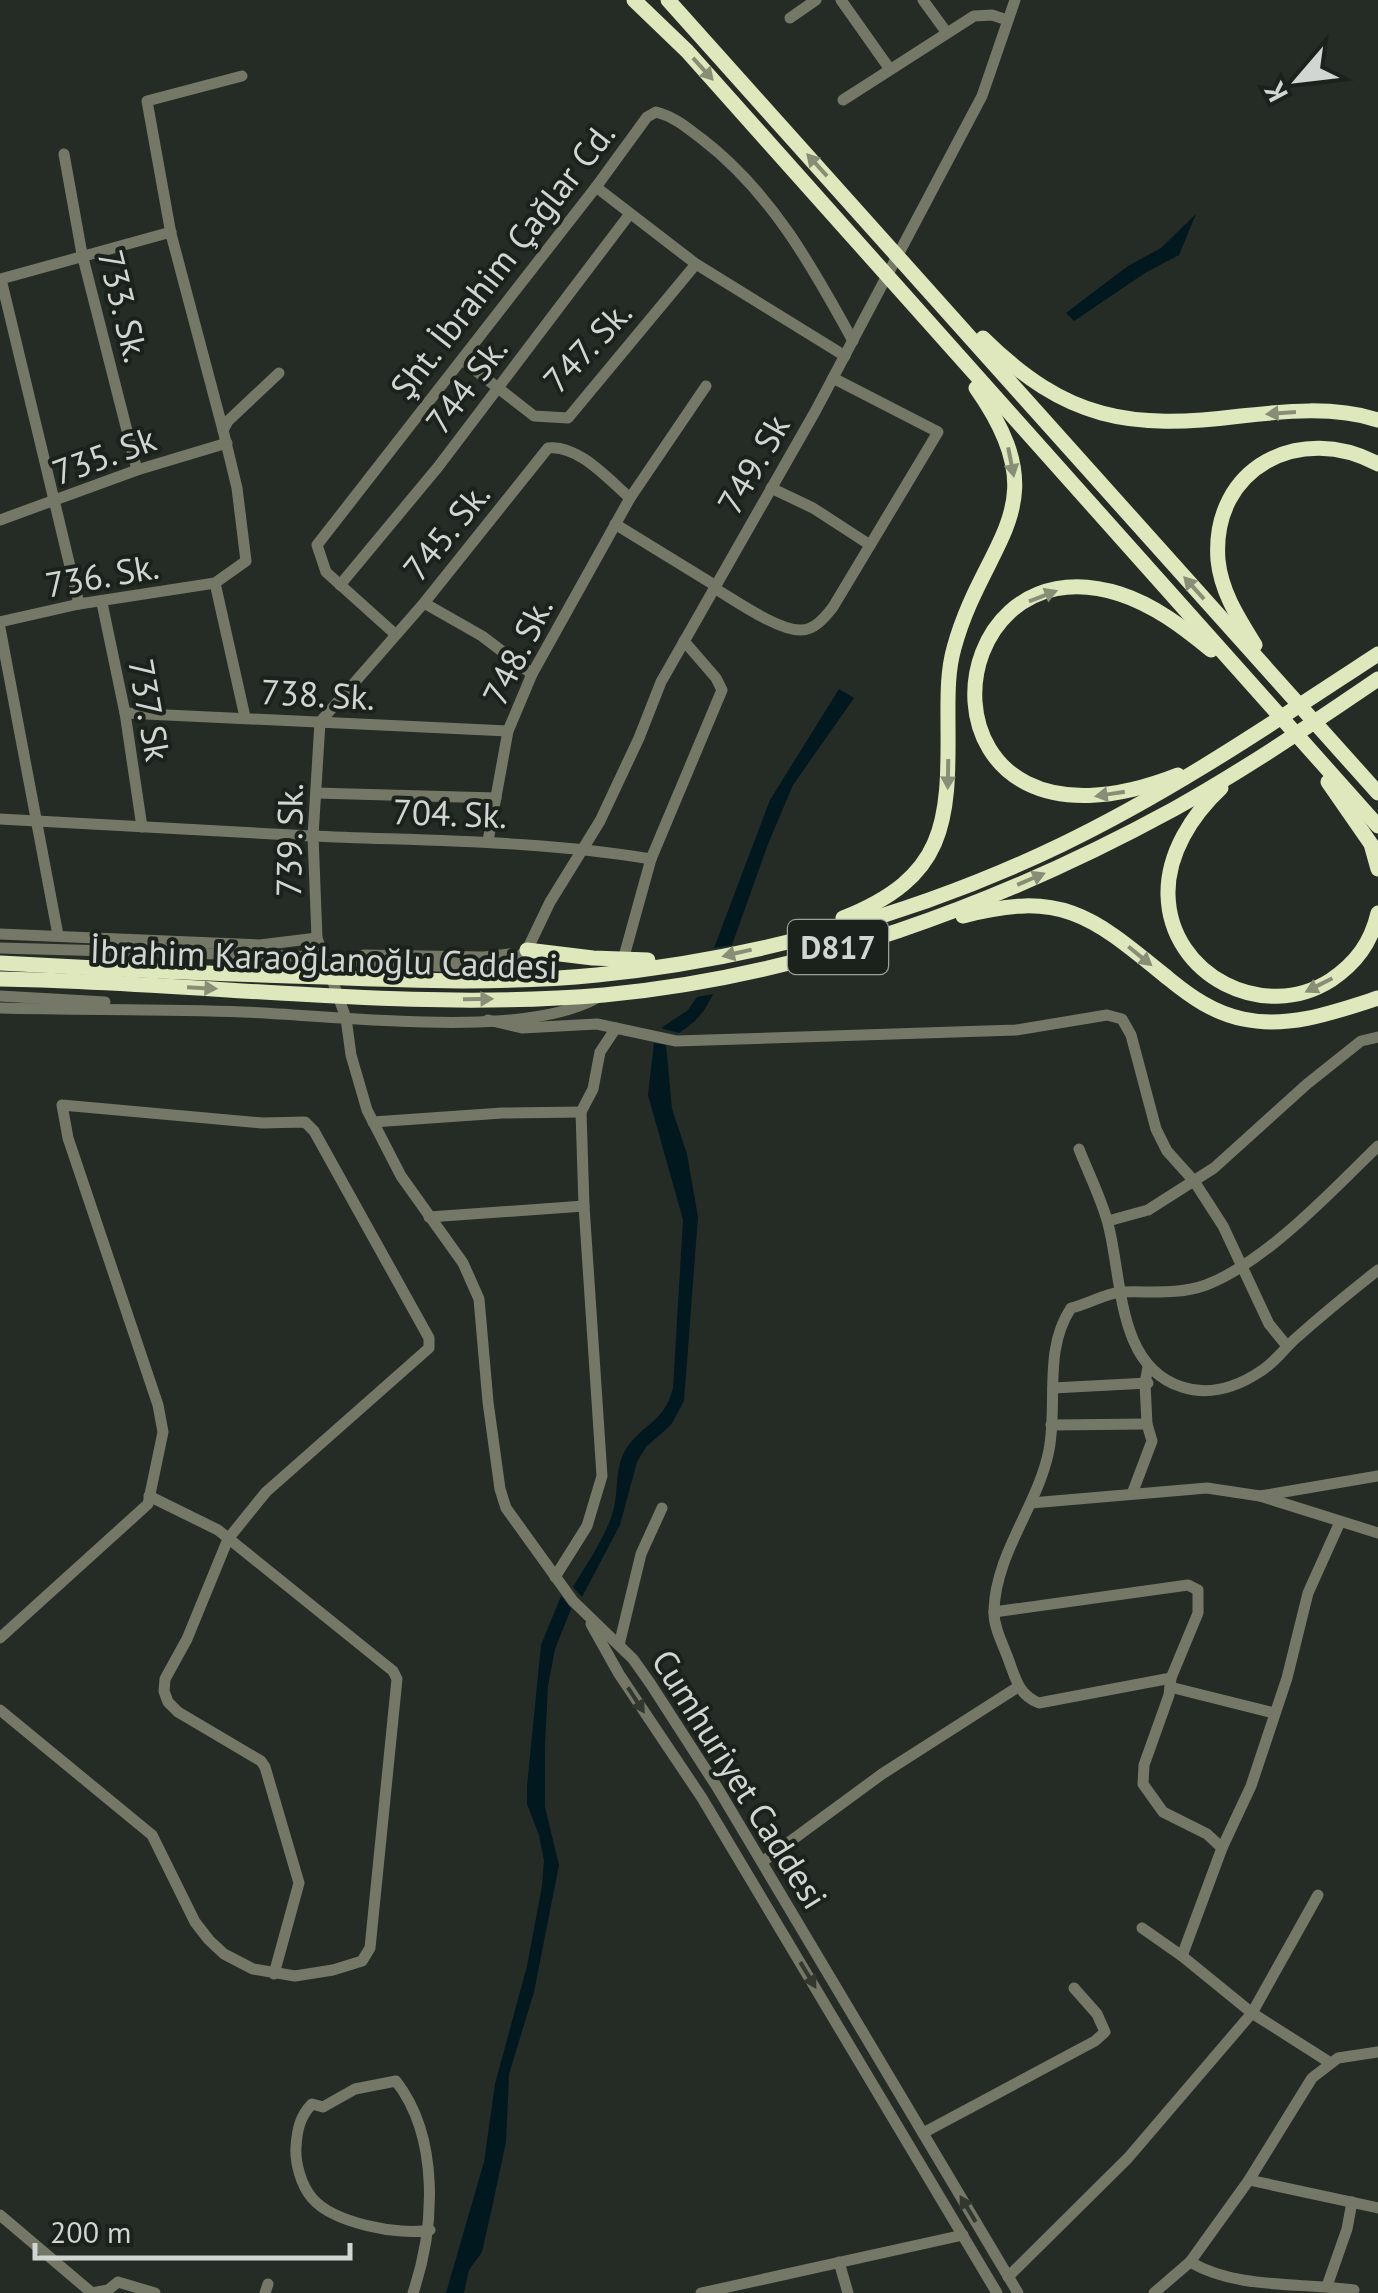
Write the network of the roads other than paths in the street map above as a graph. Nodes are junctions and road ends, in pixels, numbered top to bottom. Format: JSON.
{"nodes":[{"id":1,"x":634,"y":0,"type":"edge"},
{"id":2,"x":668,"y":0,"type":"edge"},
{"id":3,"x":816,"y":0,"type":"edge"},
{"id":4,"x":841,"y":0,"type":"edge"},
{"id":5,"x":923,"y":0,"type":"edge"},
{"id":6,"x":1015,"y":0,"type":"edge"},
{"id":7,"x":790,"y":18,"type":"dead end"},
{"id":8,"x":1007,"y":20,"type":"junction"},
{"id":9,"x":948,"y":32,"type":"junction"},
{"id":10,"x":889,"y":68,"type":"junction"},
{"id":11,"x":242,"y":76,"type":"dead end"},
{"id":12,"x":843,"y":100,"type":"dead end"},
{"id":13,"x":64,"y":154,"type":"dead end"},
{"id":14,"x":596,"y":188,"type":"junction"},
{"id":15,"x":629,"y":215,"type":"junction"},
{"id":16,"x":170,"y":232,"type":"junction"},
{"id":17,"x":82,"y":254,"type":"junction"},
{"id":18,"x":693,"y":261,"type":"junction"},
{"id":19,"x":910,"y":266,"type":"junction"},
{"id":20,"x":899,"y":290,"type":"junction"},
{"id":21,"x":853,"y":341,"type":"junction"},
{"id":22,"x":845,"y":356,"type":"junction"},
{"id":23,"x":462,"y":360,"type":"junction"},
{"id":24,"x":279,"y":373,"type":"dead end"},
{"id":25,"x":833,"y":378,"type":"junction"},
{"id":26,"x":706,"y":386,"type":"dead end"},
{"id":27,"x":498,"y":388,"type":"junction"},
{"id":28,"x":1378,"y":420,"type":"edge"},
{"id":29,"x":225,"y":436,"type":"junction"},
{"id":30,"x":1378,"y":464,"type":"edge"},
{"id":31,"x":137,"y":470,"type":"junction"},
{"id":32,"x":772,"y":488,"type":"junction"},
{"id":33,"x":630,"y":498,"type":"junction"},
{"id":34,"x":56,"y":502,"type":"junction"},
{"id":35,"x":0,"y":520,"type":"edge"},
{"id":36,"x":615,"y":524,"type":"junction"},
{"id":37,"x":870,"y":546,"type":"junction"},
{"id":38,"x":214,"y":583,"type":"junction"},
{"id":39,"x":340,"y":585,"type":"junction"},
{"id":40,"x":715,"y":587,"type":"junction"},
{"id":41,"x":102,"y":603,"type":"junction"},
{"id":42,"x":424,"y":603,"type":"junction"},
{"id":43,"x":79,"y":604,"type":"junction"},
{"id":44,"x":0,"y":625,"type":"edge"},
{"id":45,"x":395,"y":634,"type":"junction"},
{"id":46,"x":684,"y":641,"type":"junction"},
{"id":47,"x":1378,"y":645,"type":"edge"},
{"id":48,"x":1378,"y":654,"type":"edge"},
{"id":49,"x":532,"y":674,"type":"junction"},
{"id":50,"x":1343,"y":677,"type":"junction"},
{"id":51,"x":1369,"y":686,"type":"edge"},
{"id":52,"x":1306,"y":712,"type":"junction"},
{"id":53,"x":124,"y":713,"type":"junction"},
{"id":54,"x":245,"y":717,"type":"junction"},
{"id":55,"x":320,"y":722,"type":"junction"},
{"id":56,"x":1289,"y":725,"type":"junction"},
{"id":57,"x":1320,"y":728,"type":"junction"},
{"id":58,"x":508,"y":731,"type":"junction"},
{"id":59,"x":1239,"y":745,"type":"junction"},
{"id":60,"x":1254,"y":760,"type":"junction"},
{"id":61,"x":1378,"y":783,"type":"edge"},
{"id":62,"x":316,"y":793,"type":"junction"},
{"id":63,"x":1378,"y":794,"type":"edge"},
{"id":64,"x":496,"y":798,"type":"junction"},
{"id":65,"x":0,"y":819,"type":"edge"},
{"id":66,"x":39,"y":821,"type":"junction"},
{"id":67,"x":142,"y":826,"type":"junction"},
{"id":68,"x":1378,"y":826,"type":"edge"},
{"id":69,"x":313,"y":836,"type":"junction"},
{"id":70,"x":488,"y":841,"type":"junction"},
{"id":71,"x":584,"y":847,"type":"junction"},
{"id":72,"x":652,"y":859,"type":"junction"},
{"id":73,"x":1378,"y":869,"type":"edge"},
{"id":74,"x":1378,"y":913,"type":"edge"},
{"id":75,"x":0,"y":934,"type":"edge"},
{"id":76,"x":58,"y":935,"type":"junction"},
{"id":77,"x":317,"y":938,"type":"junction"},
{"id":78,"x":782,"y":942,"type":"junction"},
{"id":79,"x":852,"y":944,"type":"junction"},
{"id":80,"x":0,"y":948,"type":"edge"},
{"id":81,"x":522,"y":954,"type":"junction"},
{"id":82,"x":325,"y":957,"type":"junction"},
{"id":83,"x":624,"y":960,"type":"junction"},
{"id":84,"x":0,"y":963,"type":"edge"},
{"id":85,"x":677,"y":964,"type":"junction"},
{"id":86,"x":0,"y":979,"type":"edge"},
{"id":87,"x":604,"y":994,"type":"junction"},
{"id":88,"x":0,"y":996,"type":"edge"},
{"id":89,"x":1378,"y":998,"type":"edge"},
{"id":90,"x":0,"y":1008,"type":"edge"},
{"id":91,"x":139,"y":1008,"type":"junction"},
{"id":92,"x":346,"y":1018,"type":"junction"},
{"id":93,"x":488,"y":1020,"type":"junction"},
{"id":94,"x":616,"y":1028,"type":"junction"},
{"id":95,"x":1378,"y":1037,"type":"edge"},
{"id":96,"x":581,"y":1112,"type":"junction"},
{"id":97,"x":372,"y":1122,"type":"junction"},
{"id":98,"x":1378,"y":1146,"type":"edge"},
{"id":99,"x":1078,"y":1148,"type":"dead end"},
{"id":100,"x":1194,"y":1181,"type":"junction"},
{"id":101,"x":584,"y":1206,"type":"junction"},
{"id":102,"x":429,"y":1217,"type":"junction"},
{"id":103,"x":1108,"y":1221,"type":"junction"},
{"id":104,"x":1244,"y":1265,"type":"junction"},
{"id":105,"x":1378,"y":1270,"type":"edge"},
{"id":106,"x":1118,"y":1292,"type":"junction"},
{"id":107,"x":1287,"y":1346,"type":"junction"},
{"id":108,"x":1148,"y":1367,"type":"junction"},
{"id":109,"x":1145,"y":1383,"type":"junction"},
{"id":110,"x":1170,"y":1383,"type":"junction"},
{"id":111,"x":1053,"y":1388,"type":"junction"},
{"id":112,"x":1147,"y":1424,"type":"junction"},
{"id":113,"x":1050,"y":1425,"type":"junction"},
{"id":114,"x":1378,"y":1476,"type":"edge"},
{"id":115,"x":1132,"y":1494,"type":"junction"},
{"id":116,"x":150,"y":1496,"type":"junction"},
{"id":117,"x":1260,"y":1496,"type":"junction"},
{"id":118,"x":1031,"y":1503,"type":"junction"},
{"id":119,"x":662,"y":1508,"type":"dead end"},
{"id":120,"x":1340,"y":1522,"type":"junction"},
{"id":121,"x":1378,"y":1533,"type":"edge"},
{"id":122,"x":228,"y":1538,"type":"junction"},
{"id":123,"x":555,"y":1577,"type":"junction"},
{"id":124,"x":994,"y":1612,"type":"junction"},
{"id":125,"x":586,"y":1616,"type":"junction"},
{"id":126,"x":0,"y":1638,"type":"edge"},
{"id":127,"x":619,"y":1645,"type":"junction"},
{"id":128,"x":1171,"y":1682,"type":"junction"},
{"id":129,"x":1018,"y":1687,"type":"junction"},
{"id":130,"x":0,"y":1710,"type":"edge"},
{"id":131,"x":1274,"y":1713,"type":"junction"},
{"id":132,"x":1222,"y":1848,"type":"junction"},
{"id":133,"x":762,"y":1862,"type":"junction"},
{"id":134,"x":1318,"y":1895,"type":"dead end"},
{"id":135,"x":1142,"y":1928,"type":"dead end"},
{"id":136,"x":1182,"y":1956,"type":"junction"},
{"id":137,"x":274,"y":1974,"type":"junction"},
{"id":138,"x":1074,"y":1988,"type":"dead end"},
{"id":139,"x":1252,"y":2014,"type":"junction"},
{"id":140,"x":1378,"y":2052,"type":"edge"},
{"id":141,"x":1329,"y":2062,"type":"junction"},
{"id":142,"x":923,"y":2133,"type":"junction"},
{"id":143,"x":1249,"y":2180,"type":"junction"},
{"id":144,"x":1352,"y":2202,"type":"junction"},
{"id":145,"x":1378,"y":2208,"type":"edge"},
{"id":146,"x":0,"y":2215,"type":"edge"},
{"id":147,"x":430,"y":2230,"type":"junction"},
{"id":148,"x":963,"y":2235,"type":"junction"},
{"id":149,"x":838,"y":2262,"type":"junction"},
{"id":150,"x":1190,"y":2262,"type":"junction"},
{"id":151,"x":1008,"y":2276,"type":"junction"},
{"id":152,"x":1327,"y":2286,"type":"junction"},
{"id":153,"x":1354,"y":2290,"type":"dead end"},
{"id":154,"x":155,"y":2293,"type":"edge"},
{"id":155,"x":414,"y":2293,"type":"edge"},
{"id":156,"x":701,"y":2293,"type":"edge"},
{"id":157,"x":848,"y":2293,"type":"edge"},
{"id":158,"x":998,"y":2293,"type":"edge"},
{"id":159,"x":1018,"y":2293,"type":"edge"},
{"id":160,"x":1154,"y":2293,"type":"edge"}],
"edges":[{"from":1,"to":20,"type":"highway","one_way":true},
{"from":19,"to":2,"type":"highway","one_way":true},
{"from":3,"to":7,"type":"street"},
{"from":4,"to":10,"type":"street"},
{"from":5,"to":9,"type":"street"},
{"from":6,"to":8,"type":"street","name":"749. Sk"},
{"from":8,"to":9,"type":"street"},
{"from":8,"to":21,"type":"street","name":"749. Sk"},
{"from":9,"to":10,"type":"street"},
{"from":10,"to":12,"type":"street"},
{"from":11,"to":16,"type":"street"},
{"from":13,"to":17,"type":"street","name":"733. Sk."},
{"from":14,"to":15,"type":"street"},
{"from":14,"to":21,"type":"street","name":"Şht. İbrahim Çağlar Cd."},
{"from":14,"to":23,"type":"street","name":"Şht. İbrahim Çağlar Cd."},
{"from":15,"to":18,"type":"street"},
{"from":15,"to":27,"type":"street","name":"744 Sk."},
{"from":16,"to":17,"type":"street"},
{"from":16,"to":29,"type":"street"},
{"from":17,"to":31,"type":"street","name":"733. Sk."},
{"from":17,"to":34,"type":"street"},
{"from":18,"to":22,"type":"street"},
{"from":18,"to":27,"type":"street","name":"747. Sk."},
{"from":28,"to":19,"type":"highway","one_way":true},
{"from":52,"to":19,"type":"highway","one_way":true},
{"from":20,"to":56,"type":"highway"},
{"from":20,"to":78,"type":"highway","one_way":true},
{"from":21,"to":22,"type":"street","name":"749. Sk"},
{"from":22,"to":25,"type":"street","name":"749. Sk"},
{"from":23,"to":27,"type":"street"},
{"from":23,"to":39,"type":"street","name":"Şht. İbrahim Çağlar Cd."},
{"from":24,"to":29,"type":"street"},
{"from":25,"to":32,"type":"street","name":"749. Sk"},
{"from":25,"to":37,"type":"street"},
{"from":26,"to":33,"type":"street","name":"748. Sk."},
{"from":27,"to":39,"type":"street","name":"744 Sk."},
{"from":29,"to":31,"type":"street","name":"735. Sk"},
{"from":29,"to":38,"type":"street"},
{"from":30,"to":52,"type":"highway"},
{"from":31,"to":34,"type":"street","name":"735. Sk"},
{"from":32,"to":37,"type":"street"},
{"from":32,"to":40,"type":"street","name":"749. Sk"},
{"from":33,"to":36,"type":"street","name":"748. Sk."},
{"from":33,"to":42,"type":"street","name":"745. Sk."},
{"from":34,"to":35,"type":"street","name":"735. Sk"},
{"from":34,"to":43,"type":"street"},
{"from":36,"to":40,"type":"street"},
{"from":36,"to":49,"type":"street","name":"748. Sk."},
{"from":37,"to":40,"type":"street"},
{"from":38,"to":41,"type":"street","name":"736. Sk."},
{"from":38,"to":54,"type":"street"},
{"from":39,"to":45,"type":"street","name":"Şht. İbrahim Çağlar Cd."},
{"from":40,"to":46,"type":"street","name":"749. Sk"},
{"from":41,"to":43,"type":"street","name":"736. Sk."},
{"from":41,"to":53,"type":"street","name":"737. Sk"},
{"from":42,"to":45,"type":"street","name":"745. Sk."},
{"from":42,"to":49,"type":"street"},
{"from":43,"to":44,"type":"street","name":"736. Sk."},
{"from":44,"to":66,"type":"street"},
{"from":45,"to":55,"type":"street","name":"745. Sk."},
{"from":46,"to":71,"type":"street","name":"749. Sk"},
{"from":46,"to":72,"type":"street"},
{"from":47,"to":50,"type":"highway"},
{"from":48,"to":50,"type":"highway","number":"D817"},
{"from":49,"to":58,"type":"street","name":"748. Sk."},
{"from":50,"to":59,"type":"highway","number":"D817"},
{"from":51,"to":60,"type":"highway","number":"D817"},
{"from":52,"to":57,"type":"highway"},
{"from":53,"to":54,"type":"street","name":"738. Sk."},
{"from":53,"to":67,"type":"street","name":"737. Sk"},
{"from":54,"to":55,"type":"street","name":"738. Sk."},
{"from":55,"to":58,"type":"street","name":"738. Sk."},
{"from":55,"to":62,"type":"street","name":"739. Sk."},
{"from":59,"to":56,"type":"highway","one_way":true},
{"from":56,"to":68,"type":"highway"},
{"from":56,"to":73,"type":"highway"},
{"from":57,"to":61,"type":"highway"},
{"from":57,"to":63,"type":"highway"},
{"from":58,"to":64,"type":"street","name":"748. Sk."},
{"from":59,"to":78,"type":"highway","name":"İbrahim Karaoğlanoğlu Caddesi","number":"D817"},
{"from":74,"to":60,"type":"highway","one_way":true},
{"from":79,"to":60,"type":"highway","name":"İbrahim Karaoğlanoğlu Caddesi","number":"D817","one_way":true},
{"from":62,"to":64,"type":"street"},
{"from":62,"to":69,"type":"street","name":"739. Sk."},
{"from":64,"to":70,"type":"street","name":"748. Sk."},
{"from":65,"to":66,"type":"street","name":"704. Sk."},
{"from":66,"to":67,"type":"street","name":"704. Sk."},
{"from":66,"to":76,"type":"street"},
{"from":67,"to":69,"type":"street","name":"704. Sk."},
{"from":69,"to":70,"type":"street","name":"704. Sk."},
{"from":69,"to":77,"type":"street","name":"739. Sk."},
{"from":70,"to":71,"type":"street","name":"704. Sk."},
{"from":71,"to":72,"type":"street","name":"704. Sk."},
{"from":71,"to":81,"type":"street","name":"749. Sk"},
{"from":72,"to":83,"type":"street"},
{"from":75,"to":76,"type":"street"},
{"from":76,"to":77,"type":"street"},
{"from":77,"to":82,"type":"street","name":"739. Sk."},
{"from":78,"to":85,"type":"highway","name":"İbrahim Karaoğlanoğlu Caddesi","number":"D817","one_way":true},
{"from":79,"to":87,"type":"highway","name":"İbrahim Karaoğlanoğlu Caddesi","number":"D817"},
{"from":79,"to":89,"type":"highway","one_way":true},
{"from":80,"to":82,"type":"street"},
{"from":81,"to":82,"type":"street"},
{"from":81,"to":83,"type":"highway"},
{"from":82,"to":92,"type":"street","name":"739. Sk."},
{"from":83,"to":85,"type":"highway"},
{"from":84,"to":85,"type":"highway","name":"İbrahim Karaoğlanoğlu Caddesi","number":"D817"},
{"from":86,"to":87,"type":"highway","name":"İbrahim Karaoğlanoğlu Caddesi","number":"D817","one_way":true},
{"from":87,"to":93,"type":"street"},
{"from":88,"to":91,"type":"street"},
{"from":90,"to":91,"type":"street"},
{"from":91,"to":92,"type":"street"},
{"from":92,"to":93,"type":"street"},
{"from":92,"to":97,"type":"street","name":"Cumhuriyet Caddesi"},
{"from":93,"to":94,"type":"street"},
{"from":94,"to":96,"type":"street"},
{"from":94,"to":100,"type":"street"},
{"from":95,"to":100,"type":"street"},
{"from":96,"to":97,"type":"street"},
{"from":96,"to":101,"type":"street"},
{"from":97,"to":102,"type":"street","name":"Cumhuriyet Caddesi"},
{"from":98,"to":104,"type":"street"},
{"from":99,"to":103,"type":"street"},
{"from":100,"to":103,"type":"street"},
{"from":100,"to":104,"type":"street"},
{"from":101,"to":102,"type":"street"},
{"from":101,"to":123,"type":"street"},
{"from":102,"to":123,"type":"street","name":"Cumhuriyet Caddesi"},
{"from":103,"to":106,"type":"street"},
{"from":104,"to":106,"type":"street"},
{"from":104,"to":107,"type":"street"},
{"from":105,"to":107,"type":"street"},
{"from":106,"to":108,"type":"street"},
{"from":106,"to":111,"type":"street"},
{"from":107,"to":110,"type":"street"},
{"from":108,"to":109,"type":"street"},
{"from":108,"to":110,"type":"street"},
{"from":109,"to":110,"type":"street"},
{"from":109,"to":111,"type":"street"},
{"from":109,"to":112,"type":"street"},
{"from":111,"to":113,"type":"street"},
{"from":112,"to":113,"type":"street"},
{"from":112,"to":115,"type":"street"},
{"from":113,"to":118,"type":"street"},
{"from":114,"to":117,"type":"street"},
{"from":115,"to":117,"type":"street"},
{"from":115,"to":118,"type":"street"},
{"from":116,"to":122,"type":"street"},
{"from":116,"to":122,"type":"street"},
{"from":116,"to":126,"type":"street"},
{"from":117,"to":120,"type":"street"},
{"from":118,"to":124,"type":"street"},
{"from":119,"to":127,"type":"street"},
{"from":120,"to":121,"type":"street"},
{"from":120,"to":131,"type":"street"},
{"from":122,"to":137,"type":"street"},
{"from":122,"to":137,"type":"street"},
{"from":123,"to":125,"type":"street","name":"Cumhuriyet Caddesi"},
{"from":124,"to":128,"type":"street"},
{"from":124,"to":129,"type":"street"},
{"from":125,"to":127,"type":"street","name":"Cumhuriyet Caddesi"},
{"from":125,"to":148,"type":"street","one_way":true},
{"from":127,"to":133,"type":"street","name":"Cumhuriyet Caddesi"},
{"from":128,"to":129,"type":"street"},
{"from":128,"to":131,"type":"street"},
{"from":128,"to":132,"type":"street"},
{"from":129,"to":133,"type":"street"},
{"from":130,"to":137,"type":"street"},
{"from":131,"to":132,"type":"street"},
{"from":132,"to":136,"type":"street"},
{"from":133,"to":142,"type":"street","name":"Cumhuriyet Caddesi"},
{"from":134,"to":139,"type":"street"},
{"from":135,"to":136,"type":"street"},
{"from":136,"to":139,"type":"street"},
{"from":138,"to":142,"type":"street"},
{"from":139,"to":141,"type":"street"},
{"from":139,"to":151,"type":"street"},
{"from":140,"to":141,"type":"street"},
{"from":141,"to":143,"type":"street"},
{"from":151,"to":142,"type":"street","name":"Cumhuriyet Caddesi","one_way":true},
{"from":143,"to":144,"type":"street"},
{"from":143,"to":150,"type":"street"},
{"from":144,"to":145,"type":"street"},
{"from":144,"to":152,"type":"street"},
{"from":146,"to":154,"type":"street"},
{"from":147,"to":147,"type":"street"},
{"from":147,"to":155,"type":"street"},
{"from":148,"to":149,"type":"street"},
{"from":148,"to":158,"type":"street"},
{"from":149,"to":156,"type":"street"},
{"from":149,"to":157,"type":"street"},
{"from":150,"to":152,"type":"street"},
{"from":150,"to":160,"type":"street"},
{"from":151,"to":159,"type":"street","name":"Cumhuriyet Caddesi"},
{"from":152,"to":153,"type":"street"}]}
